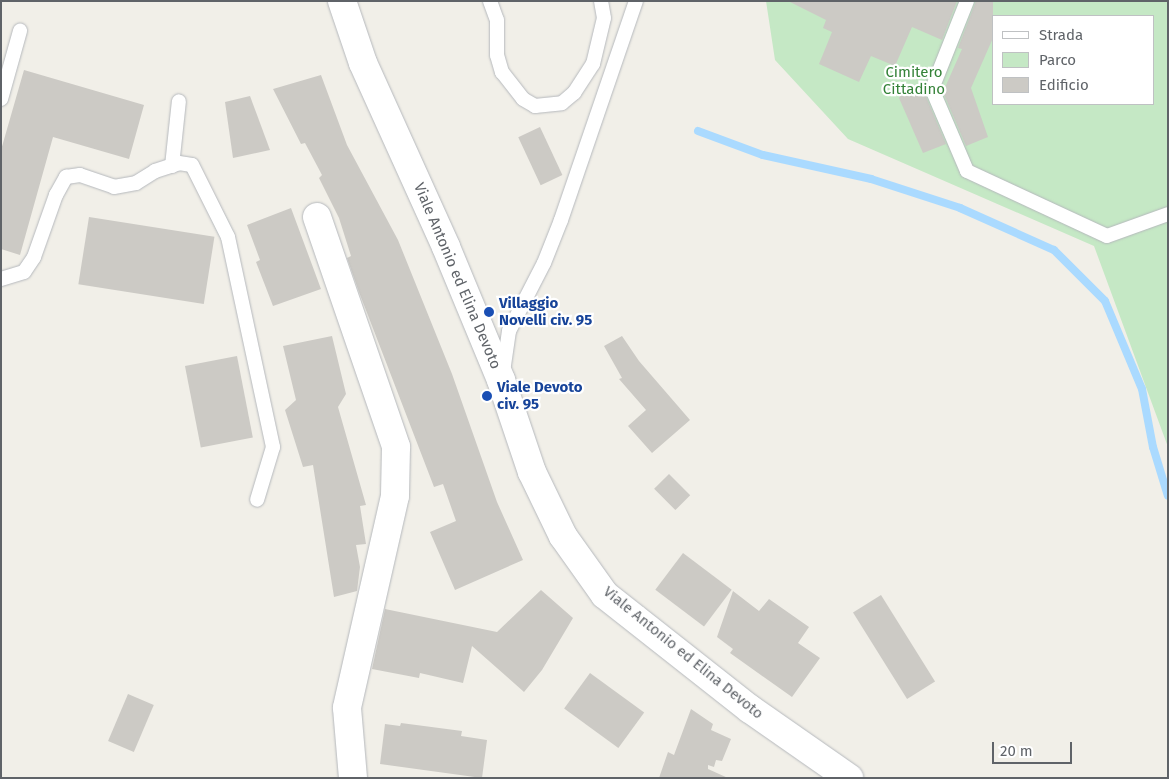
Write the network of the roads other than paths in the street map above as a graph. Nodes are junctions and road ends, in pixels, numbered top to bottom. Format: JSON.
{"nodes":[{"id":1,"x":342,"y":1,"type":"edge"},
{"id":2,"x":490,"y":1,"type":"edge"},
{"id":3,"x":601,"y":1,"type":"edge"},
{"id":4,"x":636,"y":1,"type":"edge"},
{"id":5,"x":967,"y":1,"type":"edge"},
{"id":6,"x":20,"y":31,"type":"dead end"},
{"id":7,"x":1,"y":99,"type":"edge"},
{"id":8,"x":179,"y":101,"type":"dead end"},
{"id":9,"x":172,"y":166,"type":"junction"},
{"id":10,"x":1168,"y":214,"type":"edge"},
{"id":11,"x":317,"y":217,"type":"dead end"},
{"id":12,"x":1,"y":279,"type":"edge"},
{"id":13,"x":501,"y":380,"type":"junction"},
{"id":14,"x":257,"y":500,"type":"dead end"},
{"id":15,"x":353,"y":778,"type":"edge"},
{"id":16,"x":849,"y":778,"type":"edge"}],
"edges":[{"from":1,"to":13,"type":"street","name":"Viale Antonio ed Elina Devoto"},
{"from":2,"to":3,"type":"lane"},
{"from":4,"to":13,"type":"lane"},
{"from":5,"to":10,"type":"lane"},
{"from":6,"to":7,"type":"lane"},
{"from":8,"to":9,"type":"lane"},
{"from":9,"to":12,"type":"lane"},
{"from":9,"to":14,"type":"lane"},
{"from":11,"to":15,"type":"street"},
{"from":13,"to":16,"type":"street","name":"Viale Antonio ed Elina Devoto"}]}
